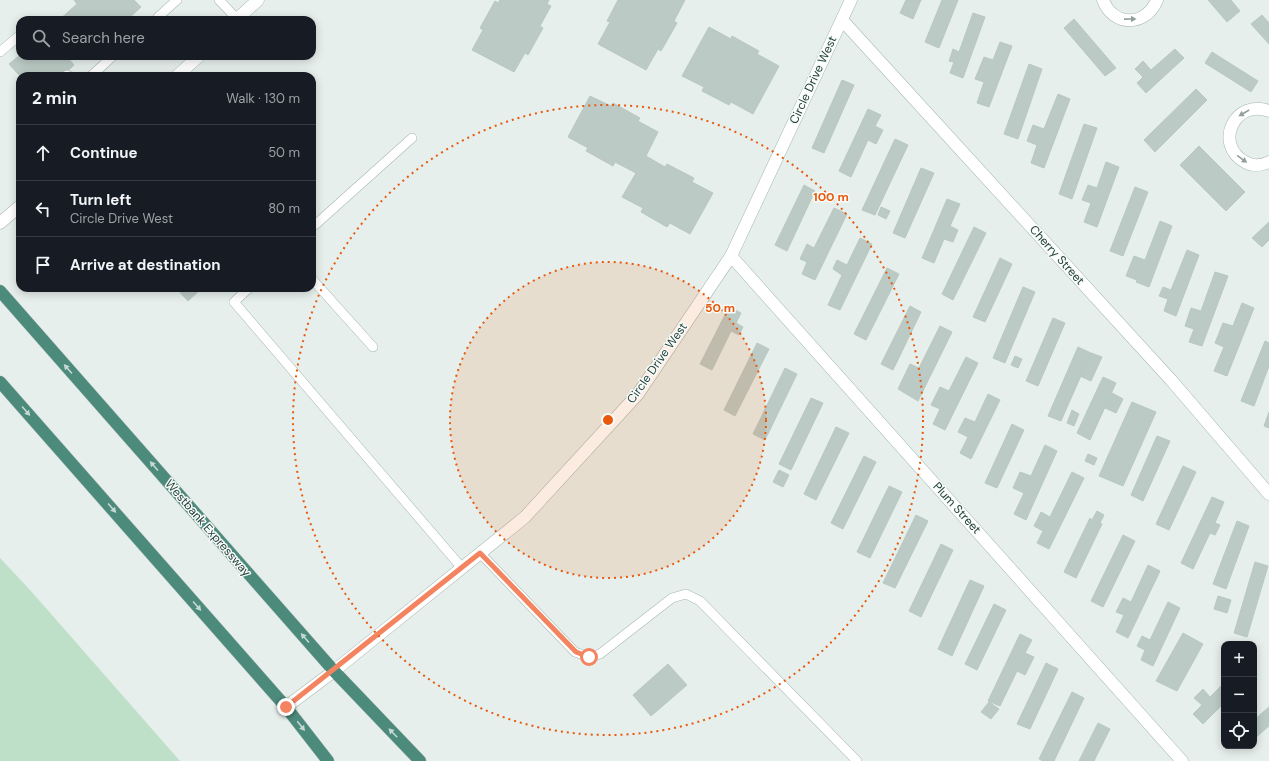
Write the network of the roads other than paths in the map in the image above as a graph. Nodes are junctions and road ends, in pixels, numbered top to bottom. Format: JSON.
{"nodes":[{"id":1,"x":177,"y":0,"type":"edge"},
{"id":2,"x":219,"y":0,"type":"edge"},
{"id":3,"x":258,"y":0,"type":"edge"},
{"id":4,"x":851,"y":0,"type":"edge"},
{"id":5,"x":1103,"y":0,"type":"edge"},
{"id":6,"x":1157,"y":0,"type":"edge"},
{"id":7,"x":159,"y":16,"type":"edge"},
{"id":8,"x":233,"y":16,"type":"edge"},
{"id":9,"x":241,"y":16,"type":"edge"},
{"id":10,"x":842,"y":20,"type":"junction"},
{"id":11,"x":16,"y":38,"type":"edge"},
{"id":12,"x":0,"y":52,"type":"edge"},
{"id":13,"x":109,"y":60,"type":"edge"},
{"id":14,"x":195,"y":60,"type":"edge"},
{"id":15,"x":95,"y":72,"type":"edge"},
{"id":16,"x":185,"y":72,"type":"edge"},
{"id":17,"x":1269,"y":111,"type":"edge"},
{"id":18,"x":412,"y":138,"type":"dead end"},
{"id":19,"x":1269,"y":162,"type":"edge"},
{"id":20,"x":16,"y":209,"type":"edge"},
{"id":21,"x":316,"y":222,"type":"edge"},
{"id":22,"x":0,"y":223,"type":"edge"},
{"id":23,"x":731,"y":256,"type":"junction"},
{"id":24,"x":316,"y":284,"type":"edge"},
{"id":25,"x":0,"y":291,"type":"edge"},
{"id":26,"x":245,"y":292,"type":"edge"},
{"id":27,"x":372,"y":347,"type":"dead end"},
{"id":28,"x":0,"y":382,"type":"edge"},
{"id":29,"x":1269,"y":494,"type":"edge"},
{"id":30,"x":480,"y":553,"type":"junction"},
{"id":31,"x":462,"y":568,"type":"junction"},
{"id":32,"x":334,"y":671,"type":"junction"},
{"id":33,"x":286,"y":707,"type":"junction"},
{"id":34,"x":328,"y":761,"type":"edge"},
{"id":35,"x":420,"y":761,"type":"edge"},
{"id":36,"x":857,"y":761,"type":"edge"},
{"id":37,"x":1182,"y":761,"type":"edge"}],
"edges":[{"from":1,"to":7,"type":"lane"},
{"from":2,"to":8,"type":"lane"},
{"from":3,"to":9,"type":"street"},
{"from":4,"to":10,"type":"street","name":"Circle Drive West"},
{"from":5,"to":6,"type":"street","one_way":true},
{"from":10,"to":23,"type":"street","name":"Circle Drive West"},
{"from":10,"to":29,"type":"street","name":"Cherry Street"},
{"from":11,"to":12,"type":"lane"},
{"from":13,"to":15,"type":"lane"},
{"from":14,"to":16,"type":"street"},
{"from":17,"to":19,"type":"street","one_way":true},
{"from":18,"to":21,"type":"lane"},
{"from":20,"to":22,"type":"street"},
{"from":23,"to":30,"type":"street","name":"Circle Drive West"},
{"from":23,"to":37,"type":"street","name":"Plum Street"},
{"from":24,"to":27,"type":"lane"},
{"from":32,"to":25,"type":"highway","name":"Westbank Expressway","one_way":true},
{"from":26,"to":31,"type":"lane"},
{"from":28,"to":33,"type":"highway","one_way":true},
{"from":30,"to":31,"type":"street","name":"Circle Drive West"},
{"from":30,"to":36,"type":"lane"},
{"from":31,"to":32,"type":"street","name":"Circle Drive West"},
{"from":32,"to":33,"type":"street","name":"Circle Drive West"},
{"from":35,"to":32,"type":"highway","name":"Westbank Expressway","one_way":true},
{"from":33,"to":34,"type":"highway","one_way":true}]}
